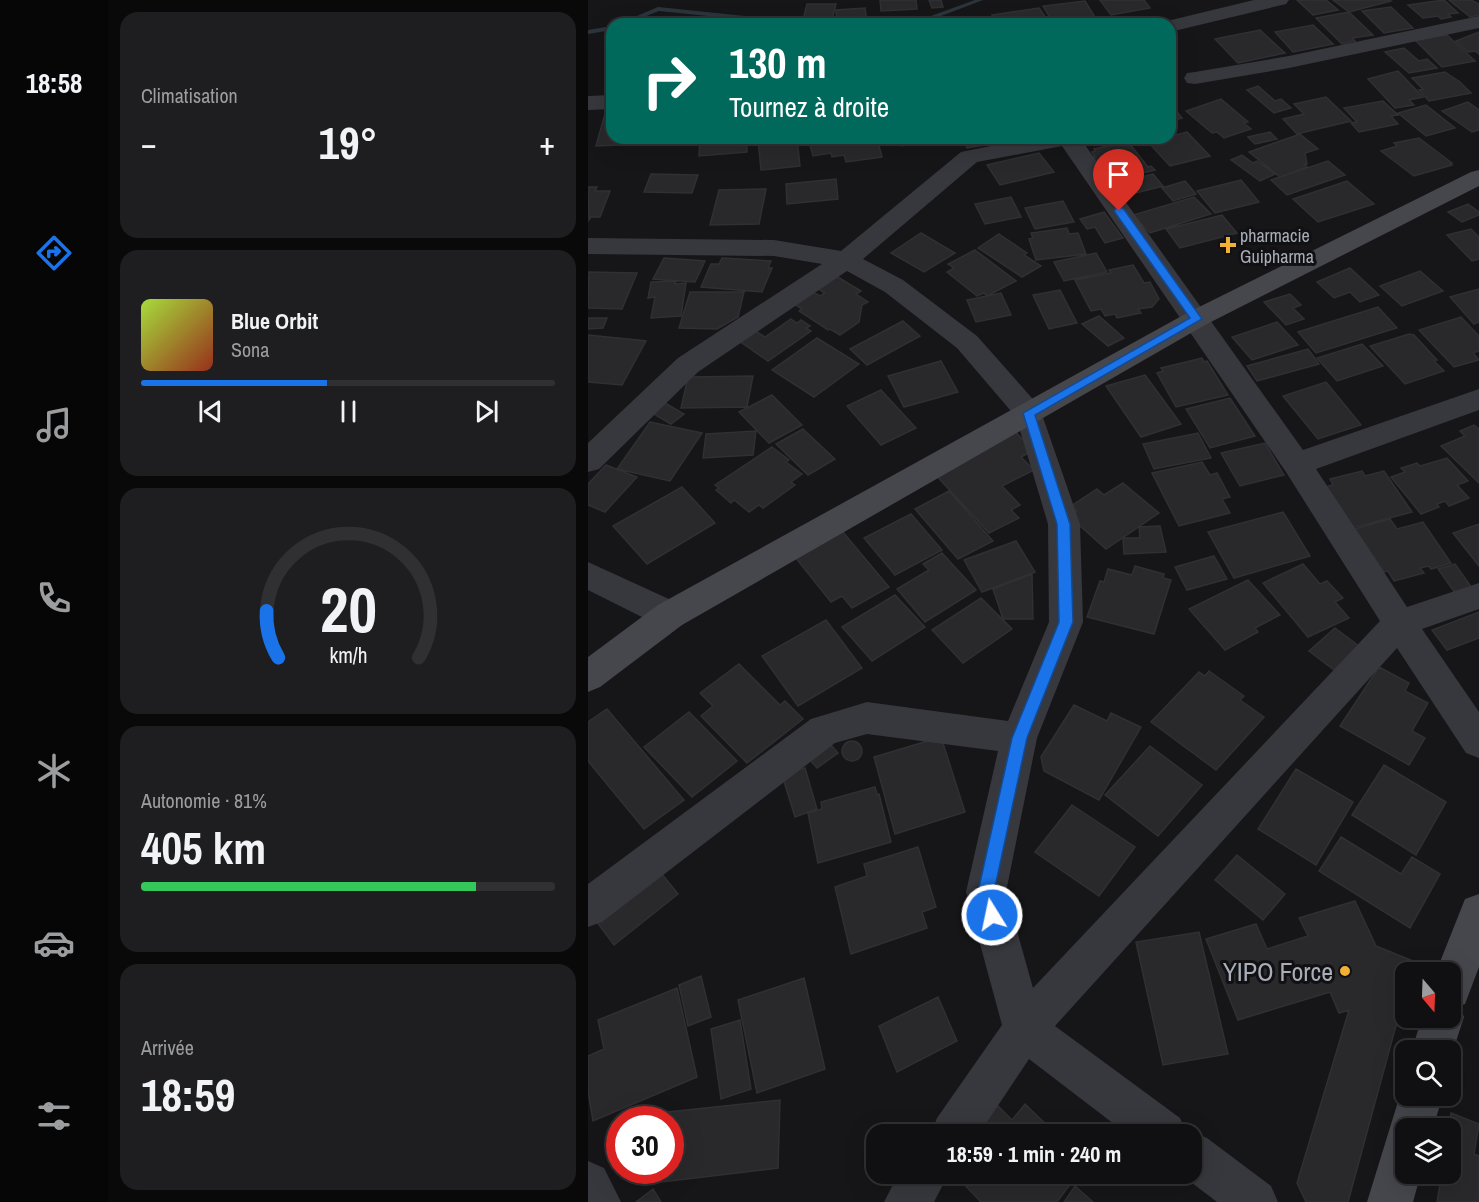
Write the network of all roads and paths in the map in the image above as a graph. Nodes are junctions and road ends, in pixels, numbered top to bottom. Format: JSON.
{"nodes":[{"id":1,"x":1279,"y":0,"type":"edge"},
{"id":2,"x":1479,"y":22,"type":"edge"},
{"id":3,"x":1176,"y":25,"type":"edge"},
{"id":4,"x":1195,"y":78,"type":"dead end"},
{"id":5,"x":606,"y":102,"type":"edge"},
{"id":6,"x":588,"y":103,"type":"edge"},
{"id":7,"x":1037,"y":144,"type":"edge"},
{"id":8,"x":1072,"y":144,"type":"edge"},
{"id":9,"x":1479,"y":177,"type":"edge"},
{"id":10,"x":588,"y":246,"type":"edge"},
{"id":11,"x":846,"y":260,"type":"junction"},
{"id":12,"x":1196,"y":319,"type":"junction"},
{"id":13,"x":1479,"y":399,"type":"edge"},
{"id":14,"x":1029,"y":413,"type":"junction"},
{"id":15,"x":588,"y":461,"type":"edge"},
{"id":16,"x":1297,"y":464,"type":"junction"},
{"id":17,"x":588,"y":575,"type":"edge"},
{"id":18,"x":1479,"y":596,"type":"edge"},
{"id":19,"x":670,"y":615,"type":"junction"},
{"id":20,"x":1399,"y":623,"type":"junction"},
{"id":21,"x":588,"y":677,"type":"edge"},
{"id":22,"x":1019,"y":738,"type":"junction"},
{"id":23,"x":1479,"y":742,"type":"edge"},
{"id":24,"x":588,"y":908,"type":"edge"},
{"id":25,"x":1479,"y":913,"type":"edge"},
{"id":26,"x":1460,"y":962,"type":"edge"},
{"id":27,"x":1024,"y":1029,"type":"junction"},
{"id":28,"x":960,"y":1124,"type":"edge"},
{"id":29,"x":1151,"y":1124,"type":"edge"},
{"id":30,"x":1202,"y":1162,"type":"edge"},
{"id":31,"x":588,"y":1184,"type":"edge"},
{"id":32,"x":919,"y":1184,"type":"edge"},
{"id":33,"x":1395,"y":1184,"type":"edge"},
{"id":34,"x":598,"y":1202,"type":"edge"},
{"id":35,"x":907,"y":1202,"type":"edge"},
{"id":36,"x":1255,"y":1202,"type":"edge"},
{"id":37,"x":1390,"y":1202,"type":"edge"}],
"edges":[{"from":1,"to":3,"type":"street"},
{"from":2,"to":4,"type":"street"},
{"from":5,"to":6,"type":"street"},
{"from":7,"to":11,"type":"street"},
{"from":8,"to":12,"type":"street"},
{"from":9,"to":12,"type":"street"},
{"from":10,"to":11,"type":"street"},
{"from":11,"to":14,"type":"street"},
{"from":11,"to":15,"type":"street"},
{"from":12,"to":14,"type":"street"},
{"from":12,"to":16,"type":"street"},
{"from":13,"to":16,"type":"street"},
{"from":14,"to":19,"type":"street"},
{"from":14,"to":22,"type":"street"},
{"from":16,"to":20,"type":"street"},
{"from":17,"to":19,"type":"street"},
{"from":18,"to":20,"type":"street"},
{"from":19,"to":21,"type":"street"},
{"from":20,"to":23,"type":"street"},
{"from":20,"to":27,"type":"street"},
{"from":22,"to":24,"type":"street"},
{"from":22,"to":27,"type":"street"},
{"from":25,"to":26,"type":"street"},
{"from":27,"to":28,"type":"street"},
{"from":27,"to":29,"type":"street"},
{"from":30,"to":36,"type":"street"},
{"from":31,"to":34,"type":"street"},
{"from":32,"to":35,"type":"street"},
{"from":33,"to":37,"type":"street"}]}
